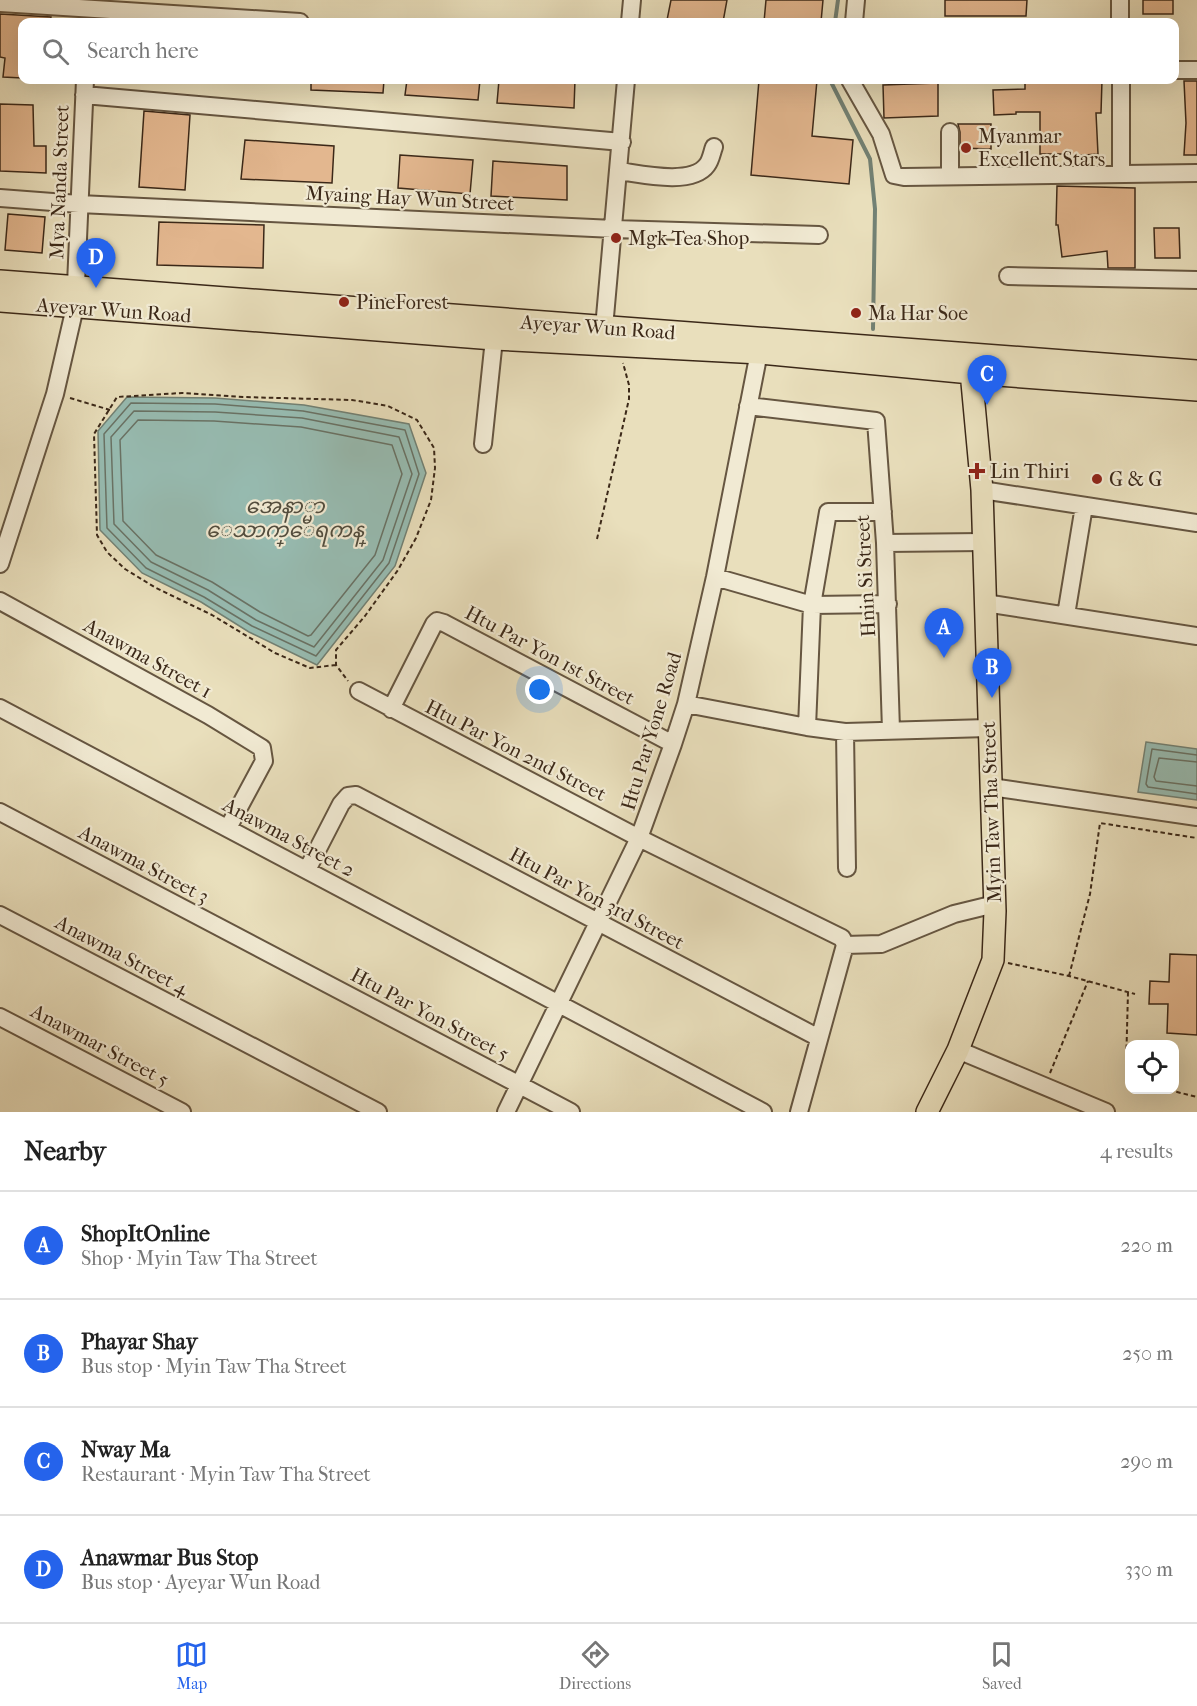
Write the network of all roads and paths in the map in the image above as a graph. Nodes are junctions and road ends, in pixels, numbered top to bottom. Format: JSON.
{"nodes":[{"id":1,"x":632,"y":0,"type":"edge"},
{"id":2,"x":856,"y":0,"type":"edge"},
{"id":3,"x":1120,"y":0,"type":"edge"},
{"id":4,"x":0,"y":3,"type":"edge"},
{"id":5,"x":91,"y":10,"type":"edge"},
{"id":6,"x":230,"y":18,"type":"edge"},
{"id":7,"x":630,"y":18,"type":"edge"},
{"id":8,"x":854,"y":18,"type":"edge"},
{"id":9,"x":1120,"y":18,"type":"edge"},
{"id":10,"x":1179,"y":70,"type":"edge"},
{"id":11,"x":1197,"y":70,"type":"edge"},
{"id":12,"x":626,"y":84,"type":"edge"},
{"id":13,"x":852,"y":84,"type":"edge"},
{"id":14,"x":1121,"y":84,"type":"edge"},
{"id":15,"x":84,"y":87,"type":"edge"},
{"id":16,"x":950,"y":132,"type":"dead end"},
{"id":17,"x":622,"y":142,"type":"junction"},
{"id":18,"x":714,"y":147,"type":"dead end"},
{"id":19,"x":619,"y":171,"type":"junction"},
{"id":20,"x":1197,"y":173,"type":"edge"},
{"id":21,"x":1121,"y":174,"type":"junction"},
{"id":22,"x":950,"y":176,"type":"junction"},
{"id":23,"x":0,"y":198,"type":"edge"},
{"id":24,"x":79,"y":204,"type":"junction"},
{"id":25,"x":614,"y":229,"type":"junction"},
{"id":26,"x":819,"y":235,"type":"dead end"},
{"id":27,"x":1008,"y":276,"type":"dead end"},
{"id":28,"x":1197,"y":280,"type":"edge"},
{"id":29,"x":0,"y":281,"type":"edge"},
{"id":30,"x":76,"y":297,"type":"junction"},
{"id":31,"x":0,"y":301,"type":"edge"},
{"id":32,"x":494,"y":339,"type":"junction"},
{"id":33,"x":608,"y":339,"type":"junction"},
{"id":34,"x":761,"y":346,"type":"junction"},
{"id":35,"x":970,"y":364,"type":"junction"},
{"id":36,"x":1197,"y":371,"type":"edge"},
{"id":37,"x":1197,"y":390,"type":"edge"},
{"id":38,"x":55,"y":394,"type":"junction"},
{"id":39,"x":748,"y":406,"type":"junction"},
{"id":40,"x":110,"y":410,"type":"junction"},
{"id":41,"x":483,"y":444,"type":"dead end"},
{"id":42,"x":982,"y":490,"type":"junction"},
{"id":43,"x":1084,"y":506,"type":"junction"},
{"id":44,"x":883,"y":512,"type":"junction"},
{"id":45,"x":1197,"y":523,"type":"edge"},
{"id":46,"x":597,"y":539,"type":"dead end"},
{"id":47,"x":983,"y":542,"type":"junction"},
{"id":48,"x":885,"y":543,"type":"junction"},
{"id":49,"x":0,"y":564,"type":"edge"},
{"id":50,"x":715,"y":577,"type":"junction"},
{"id":51,"x":0,"y":601,"type":"edge"},
{"id":52,"x":985,"y":603,"type":"junction"},
{"id":53,"x":888,"y":604,"type":"junction"},
{"id":54,"x":812,"y":605,"type":"junction"},
{"id":55,"x":1066,"y":615,"type":"junction"},
{"id":56,"x":1197,"y":636,"type":"edge"},
{"id":57,"x":336,"y":665,"type":"junction"},
{"id":58,"x":359,"y":691,"type":"joint"},
{"id":59,"x":686,"y":704,"type":"junction"},
{"id":60,"x":0,"y":708,"type":"edge"},
{"id":61,"x":391,"y":709,"type":"junction"},
{"id":62,"x":807,"y":727,"type":"junction"},
{"id":63,"x":988,"y":728,"type":"junction"},
{"id":64,"x":891,"y":730,"type":"junction"},
{"id":65,"x":845,"y":732,"type":"junction"},
{"id":66,"x":673,"y":744,"type":"junction"},
{"id":67,"x":991,"y":787,"type":"junction"},
{"id":68,"x":0,"y":812,"type":"edge"},
{"id":69,"x":1197,"y":817,"type":"edge"},
{"id":70,"x":228,"y":828,"type":"junction"},
{"id":71,"x":639,"y":838,"type":"junction"},
{"id":72,"x":1197,"y":838,"type":"edge"},
{"id":73,"x":846,"y":868,"type":"dead end"},
{"id":74,"x":307,"y":870,"type":"junction"},
{"id":75,"x":995,"y":904,"type":"junction"},
{"id":76,"x":0,"y":915,"type":"edge"},
{"id":77,"x":599,"y":923,"type":"junction"},
{"id":78,"x":845,"y":945,"type":"junction"},
{"id":79,"x":993,"y":960,"type":"junction"},
{"id":80,"x":1069,"y":976,"type":"junction"},
{"id":81,"x":1088,"y":981,"type":"junction"},
{"id":82,"x":1128,"y":992,"type":"junction"},
{"id":83,"x":1135,"y":994,"type":"dead end"},
{"id":84,"x":559,"y":1004,"type":"junction"},
{"id":85,"x":0,"y":1017,"type":"edge"},
{"id":86,"x":819,"y":1038,"type":"junction"},
{"id":87,"x":1127,"y":1040,"type":"edge"},
{"id":88,"x":958,"y":1050,"type":"junction"},
{"id":89,"x":520,"y":1086,"type":"junction"},
{"id":90,"x":1044,"y":1087,"type":"junction"},
{"id":91,"x":1179,"y":1092,"type":"edge"},
{"id":92,"x":1197,"y":1097,"type":"edge"},
{"id":93,"x":1067,"y":1105,"type":"edge"},
{"id":94,"x":181,"y":1112,"type":"edge"},
{"id":95,"x":378,"y":1112,"type":"edge"},
{"id":96,"x":506,"y":1112,"type":"edge"},
{"id":97,"x":572,"y":1112,"type":"edge"},
{"id":98,"x":763,"y":1112,"type":"edge"},
{"id":99,"x":799,"y":1112,"type":"edge"},
{"id":100,"x":927,"y":1112,"type":"edge"},
{"id":101,"x":1106,"y":1112,"type":"edge"}],
"edges":[{"from":1,"to":7,"type":"street"},
{"from":2,"to":8,"type":"street"},
{"from":3,"to":9,"type":"street"},
{"from":4,"to":5,"type":"street"},
{"from":5,"to":6,"type":"street"},
{"from":10,"to":11,"type":"street"},
{"from":12,"to":17,"type":"street"},
{"from":13,"to":22,"type":"street"},
{"from":14,"to":21,"type":"street"},
{"from":15,"to":17,"type":"street"},
{"from":15,"to":24,"type":"street","name":"Mya Nanda Street"},
{"from":16,"to":22,"type":"street"},
{"from":17,"to":19,"type":"street"},
{"from":18,"to":19,"type":"street"},
{"from":19,"to":25,"type":"street"},
{"from":20,"to":21,"type":"street"},
{"from":21,"to":22,"type":"street"},
{"from":23,"to":24,"type":"street","name":"Myaing Hay Wun Street"},
{"from":24,"to":25,"type":"street","name":"Myaing Hay Wun Street"},
{"from":24,"to":30,"type":"street","name":"Mya Nanda Street"},
{"from":25,"to":26,"type":"street","name":"Myaing Hay Wun Street"},
{"from":25,"to":33,"type":"street"},
{"from":27,"to":28,"type":"street"},
{"from":29,"to":30,"type":"main road","name":"Ayeyar Wun Road"},
{"from":30,"to":31,"type":"main road","name":"Ayeyar Wun Road"},
{"from":30,"to":32,"type":"main road","name":"Ayeyar Wun Road"},
{"from":30,"to":33,"type":"main road","name":"Ayeyar Wun Road"},
{"from":30,"to":38,"type":"street","name":"Mya Nanda Street"},
{"from":32,"to":33,"type":"main road","name":"Ayeyar Wun Road"},
{"from":32,"to":41,"type":"street"},
{"from":33,"to":34,"type":"main road","name":"Ayeyar Wun Road"},
{"from":33,"to":46,"type":"path"},
{"from":34,"to":35,"type":"main road","name":"Ayeyar Wun Road"},
{"from":34,"to":39,"type":"street","name":"Htu Par Yone Road"},
{"from":35,"to":36,"type":"main road","name":"Ayeyar Wun Road"},
{"from":35,"to":37,"type":"main road","name":"Ayeyar Wun Road"},
{"from":35,"to":42,"type":"main road","name":"Myin Taw Tha Street"},
{"from":38,"to":40,"type":"path"},
{"from":38,"to":49,"type":"street","name":"Mya Nanda Street"},
{"from":39,"to":44,"type":"street","name":"Hnin Si Street"},
{"from":39,"to":50,"type":"street","name":"Htu Par Yone Road"},
{"from":40,"to":57,"type":"path"},
{"from":40,"to":57,"type":"path"},
{"from":42,"to":43,"type":"street"},
{"from":42,"to":47,"type":"main road","name":"Myin Taw Tha Street"},
{"from":43,"to":45,"type":"street"},
{"from":43,"to":55,"type":"street"},
{"from":44,"to":48,"type":"street","name":"Hnin Si Street"},
{"from":44,"to":54,"type":"street"},
{"from":47,"to":48,"type":"street"},
{"from":47,"to":52,"type":"main road","name":"Myin Taw Tha Street"},
{"from":48,"to":53,"type":"street","name":"Hnin Si Street"},
{"from":50,"to":54,"type":"street"},
{"from":50,"to":59,"type":"street","name":"Htu Par Yone Road"},
{"from":51,"to":70,"type":"street","name":"Anawma Street 1"},
{"from":52,"to":55,"type":"street"},
{"from":52,"to":63,"type":"main road","name":"Myin Taw Tha Street"},
{"from":53,"to":54,"type":"street"},
{"from":53,"to":64,"type":"street","name":"Hnin Si Street"},
{"from":54,"to":62,"type":"street"},
{"from":55,"to":56,"type":"street"},
{"from":57,"to":58,"type":"path"},
{"from":58,"to":61,"type":"street","name":"Htu Par Yon 2nd Street"},
{"from":59,"to":62,"type":"street"},
{"from":59,"to":66,"type":"street","name":"Htu Par Yone Road"},
{"from":60,"to":70,"type":"street","name":"Anawma Street 2"},
{"from":61,"to":66,"type":"street","name":"Htu Par Yon 1st Street"},
{"from":61,"to":71,"type":"street","name":"Htu Par Yon 2nd Street"},
{"from":62,"to":65,"type":"street"},
{"from":63,"to":64,"type":"street"},
{"from":63,"to":67,"type":"main road","name":"Myin Taw Tha Street"},
{"from":64,"to":65,"type":"street"},
{"from":65,"to":73,"type":"street"},
{"from":66,"to":71,"type":"street","name":"Htu Par Yone Road"},
{"from":67,"to":69,"type":"street"},
{"from":67,"to":75,"type":"main road","name":"Myin Taw Tha Street"},
{"from":68,"to":89,"type":"street","name":"Anawma Street 3"},
{"from":70,"to":74,"type":"street","name":"Anawma Street 2"},
{"from":71,"to":77,"type":"street","name":"Htu Par Yone Road"},
{"from":71,"to":78,"type":"street","name":"Htu Par Yon 2nd Street"},
{"from":72,"to":80,"type":"path"},
{"from":74,"to":77,"type":"street","name":"Htu Par Yon 3rd Street"},
{"from":74,"to":84,"type":"street","name":"Anawma Street 2"},
{"from":75,"to":78,"type":"street"},
{"from":75,"to":79,"type":"main road","name":"Myin Taw Tha Street"},
{"from":76,"to":95,"type":"street","name":"Anawma Street 4"},
{"from":77,"to":84,"type":"street","name":"Htu Par Yone Road"},
{"from":77,"to":86,"type":"street","name":"Htu Par Yon 3rd Street"},
{"from":78,"to":86,"type":"street"},
{"from":79,"to":80,"type":"path"},
{"from":79,"to":88,"type":"main road","name":"Myin Taw Tha Street"},
{"from":80,"to":81,"type":"path"},
{"from":81,"to":82,"type":"path"},
{"from":81,"to":90,"type":"path"},
{"from":82,"to":83,"type":"path"},
{"from":82,"to":87,"type":"path"},
{"from":84,"to":89,"type":"street","name":"Htu Par Yone Road"},
{"from":84,"to":98,"type":"street","name":"Anawma Street 2"},
{"from":85,"to":94,"type":"street","name":"Anawmar Street 5"},
{"from":86,"to":99,"type":"street"},
{"from":88,"to":90,"type":"street"},
{"from":88,"to":100,"type":"main road","name":"Myin Taw Tha Street"},
{"from":89,"to":96,"type":"street","name":"Htu Par Yone Road"},
{"from":89,"to":97,"type":"street","name":"Htu Par Yon Street 5"},
{"from":90,"to":93,"type":"street"},
{"from":91,"to":92,"type":"path"},
{"from":93,"to":101,"type":"street"}]}
